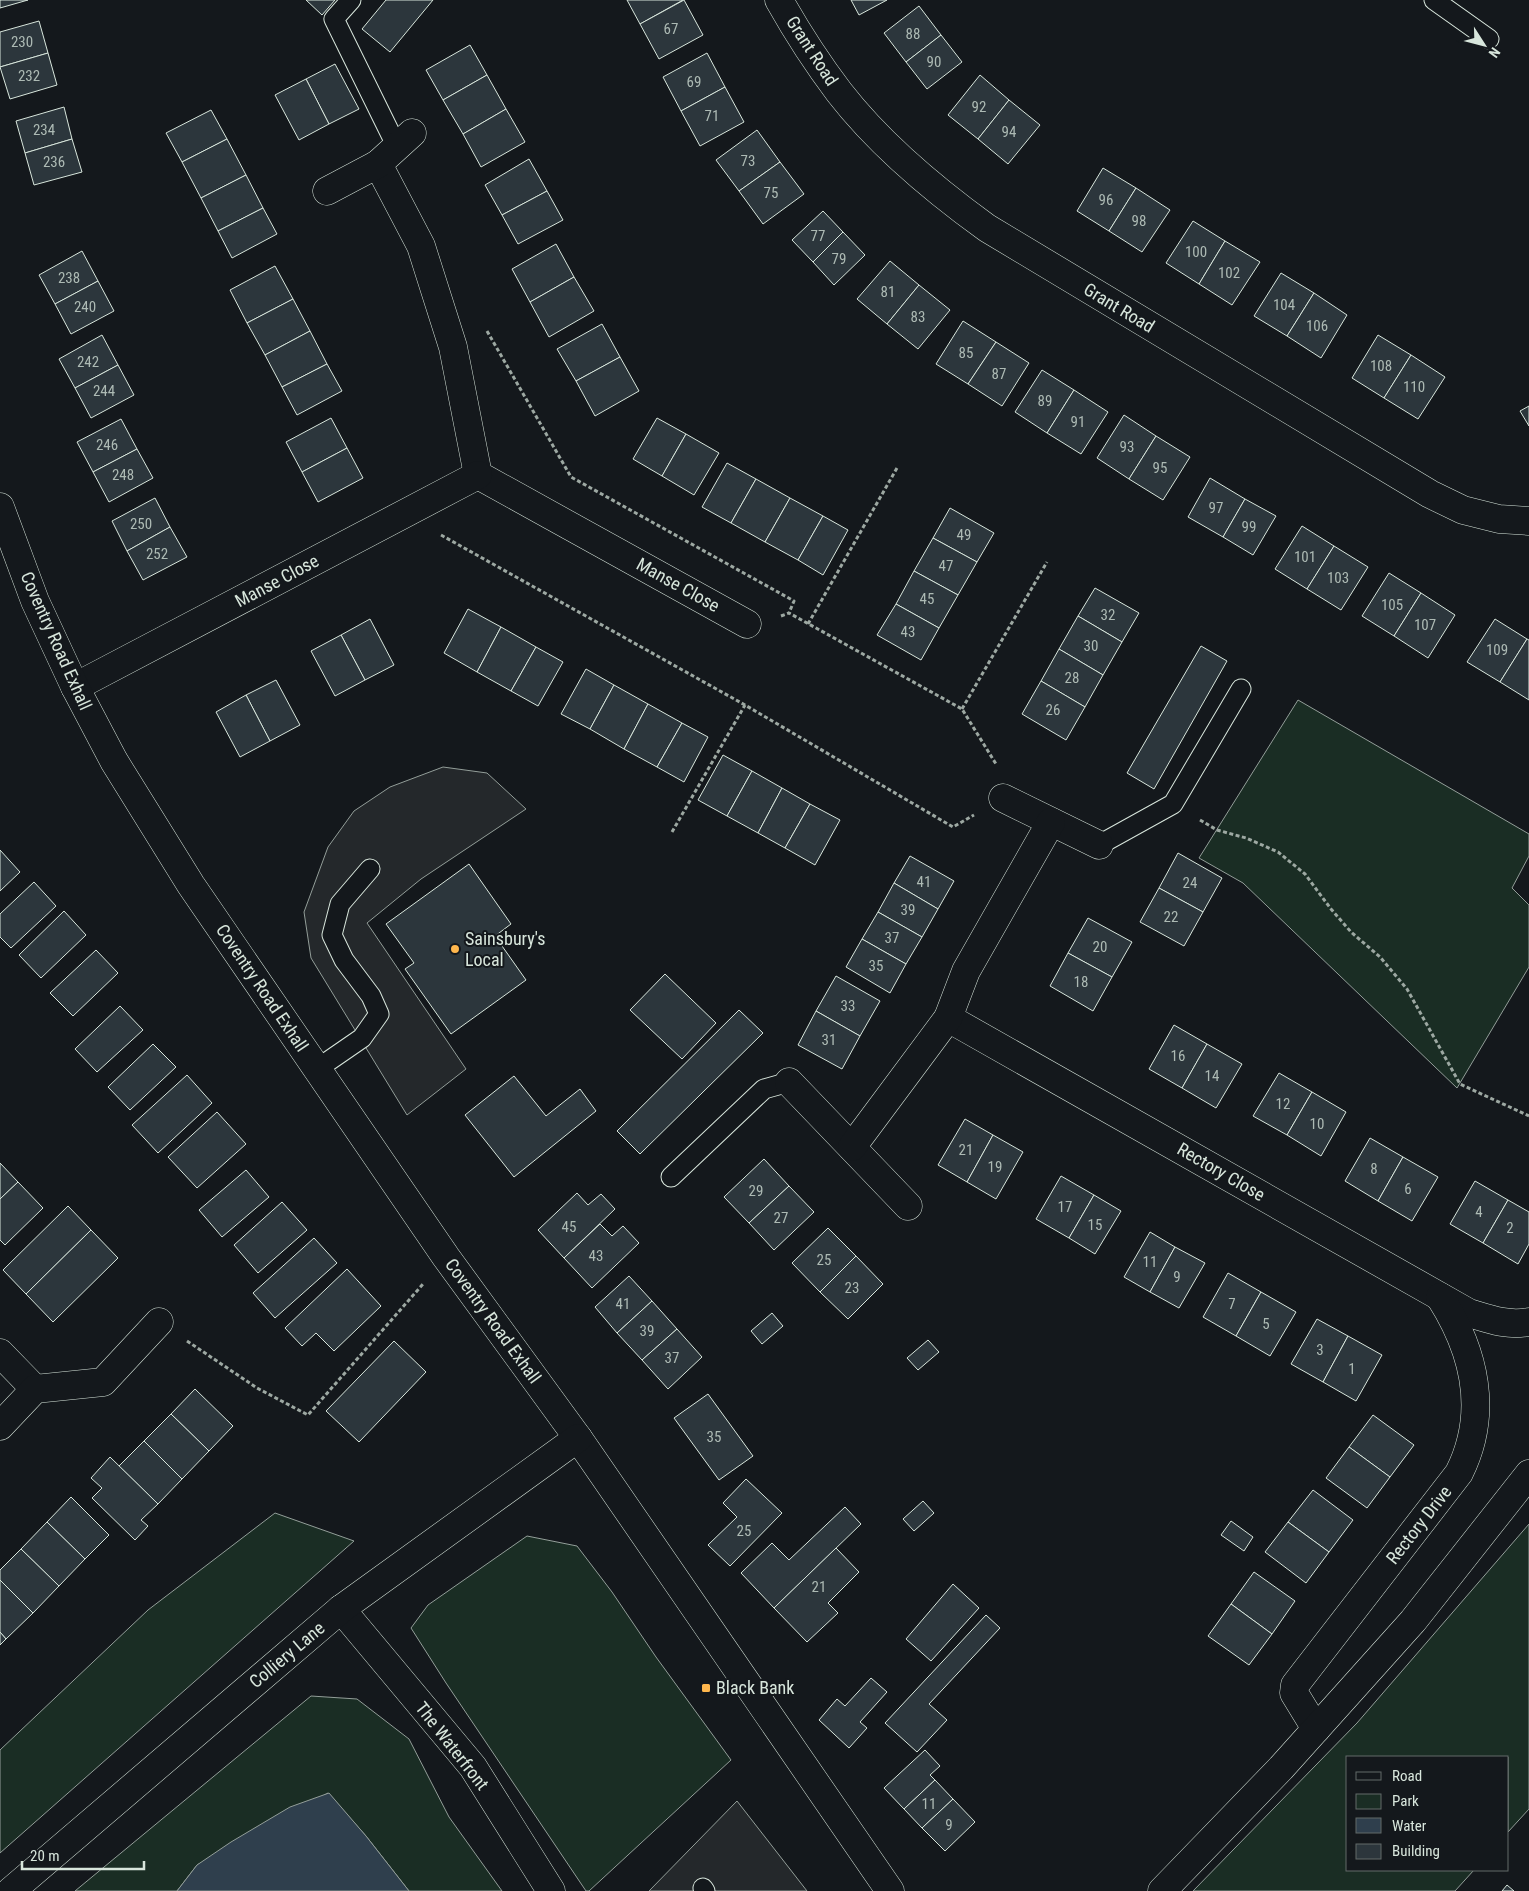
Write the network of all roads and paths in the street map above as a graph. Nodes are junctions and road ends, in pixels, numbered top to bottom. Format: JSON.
{"nodes":[{"id":1,"x":351,"y":0,"type":"edge"},
{"id":2,"x":779,"y":0,"type":"edge"},
{"id":3,"x":1434,"y":0,"type":"edge"},
{"id":4,"x":1489,"y":39,"type":"dead end"},
{"id":5,"x":396,"y":148,"type":"junction"},
{"id":6,"x":327,"y":191,"type":"dead end"},
{"id":7,"x":484,"y":324,"type":"dead end"},
{"id":8,"x":897,"y":468,"type":"dead end"},
{"id":9,"x":478,"y":475,"type":"junction"},
{"id":10,"x":0,"y":507,"type":"edge"},
{"id":11,"x":403,"y":514,"type":"junction"},
{"id":12,"x":1529,"y":521,"type":"edge"},
{"id":13,"x":1048,"y":562,"type":"dead end"},
{"id":14,"x":789,"y":614,"type":"junction"},
{"id":15,"x":747,"y":624,"type":"joint"},
{"id":16,"x":808,"y":624,"type":"junction"},
{"id":17,"x":76,"y":687,"type":"junction"},
{"id":18,"x":1242,"y":689,"type":"dead end"},
{"id":19,"x":745,"y":705,"type":"junction"},
{"id":20,"x":962,"y":708,"type":"junction"},
{"id":21,"x":1002,"y":798,"type":"junction"},
{"id":22,"x":1173,"y":804,"type":"junction"},
{"id":23,"x":1051,"y":822,"type":"junction"},
{"id":24,"x":672,"y":832,"type":"dead end"},
{"id":25,"x":1099,"y":845,"type":"joint"},
{"id":26,"x":370,"y":869,"type":"dead end"},
{"id":27,"x":948,"y":1018,"type":"junction"},
{"id":28,"x":317,"y":1070,"type":"junction"},
{"id":29,"x":789,"y":1082,"type":"joint"},
{"id":30,"x":1529,"y":1116,"type":"edge"},
{"id":31,"x":852,"y":1147,"type":"junction"},
{"id":32,"x":671,"y":1177,"type":"dead end"},
{"id":33,"x":908,"y":1206,"type":"dead end"},
{"id":34,"x":446,"y":1257,"type":"junction"},
{"id":35,"x":1440,"y":1296,"type":"junction"},
{"id":36,"x":159,"y":1322,"type":"joint"},
{"id":37,"x":1529,"y":1322,"type":"edge"},
{"id":38,"x":0,"y":1353,"type":"edge"},
{"id":39,"x":35,"y":1389,"type":"junction"},
{"id":40,"x":0,"y":1426,"type":"edge"},
{"id":41,"x":578,"y":1438,"type":"junction"},
{"id":42,"x":1529,"y":1474,"type":"edge"},
{"id":43,"x":341,"y":1609,"type":"junction"},
{"id":44,"x":1316,"y":1729,"type":"junction"},
{"id":45,"x":11,"y":1891,"type":"edge"},
{"id":46,"x":551,"y":1891,"type":"edge"},
{"id":47,"x":890,"y":1891,"type":"edge"},
{"id":48,"x":1162,"y":1891,"type":"edge"}],
"edges":[{"from":1,"to":5,"type":"lane"},
{"from":2,"to":12,"type":"street","name":"Grant Road"},
{"from":3,"to":4,"type":"lane"},
{"from":5,"to":6,"type":"street"},
{"from":5,"to":9,"type":"street"},
{"from":7,"to":14,"type":"path"},
{"from":8,"to":16,"type":"path"},
{"from":9,"to":11,"type":"street","name":"Manse Close"},
{"from":9,"to":15,"type":"street","name":"Manse Close"},
{"from":10,"to":17,"type":"street","name":"Coventry Road Exhall"},
{"from":11,"to":17,"type":"street","name":"Manse Close"},
{"from":11,"to":19,"type":"path"},
{"from":13,"to":20,"type":"path"},
{"from":14,"to":15,"type":"path"},
{"from":14,"to":16,"type":"path"},
{"from":16,"to":20,"type":"path"},
{"from":17,"to":28,"type":"street","name":"Coventry Road Exhall"},
{"from":18,"to":22,"type":"lane"},
{"from":19,"to":21,"type":"path"},
{"from":19,"to":24,"type":"path"},
{"from":20,"to":21,"type":"path"},
{"from":21,"to":23,"type":"street"},
{"from":22,"to":25,"type":"lane"},
{"from":22,"to":30,"type":"path"},
{"from":23,"to":25,"type":"street"},
{"from":23,"to":27,"type":"street"},
{"from":26,"to":28,"type":"lane"},
{"from":27,"to":31,"type":"street"},
{"from":27,"to":35,"type":"street","name":"Rectory Close"},
{"from":28,"to":34,"type":"street","name":"Coventry Road Exhall"},
{"from":29,"to":31,"type":"street"},
{"from":29,"to":32,"type":"lane"},
{"from":31,"to":33,"type":"street"},
{"from":34,"to":36,"type":"path"},
{"from":34,"to":41,"type":"street","name":"Coventry Road Exhall"},
{"from":35,"to":37,"type":"street","name":"Rectory Close"},
{"from":35,"to":44,"type":"street","name":"Rectory Drive"},
{"from":36,"to":39,"type":"street"},
{"from":38,"to":39,"type":"street"},
{"from":39,"to":40,"type":"street"},
{"from":41,"to":43,"type":"street","name":"Colliery Lane"},
{"from":41,"to":47,"type":"street"},
{"from":42,"to":44,"type":"street"},
{"from":43,"to":45,"type":"street","name":"Colliery Lane"},
{"from":43,"to":46,"type":"street","name":"The Waterfront"},
{"from":44,"to":48,"type":"street"}]}
